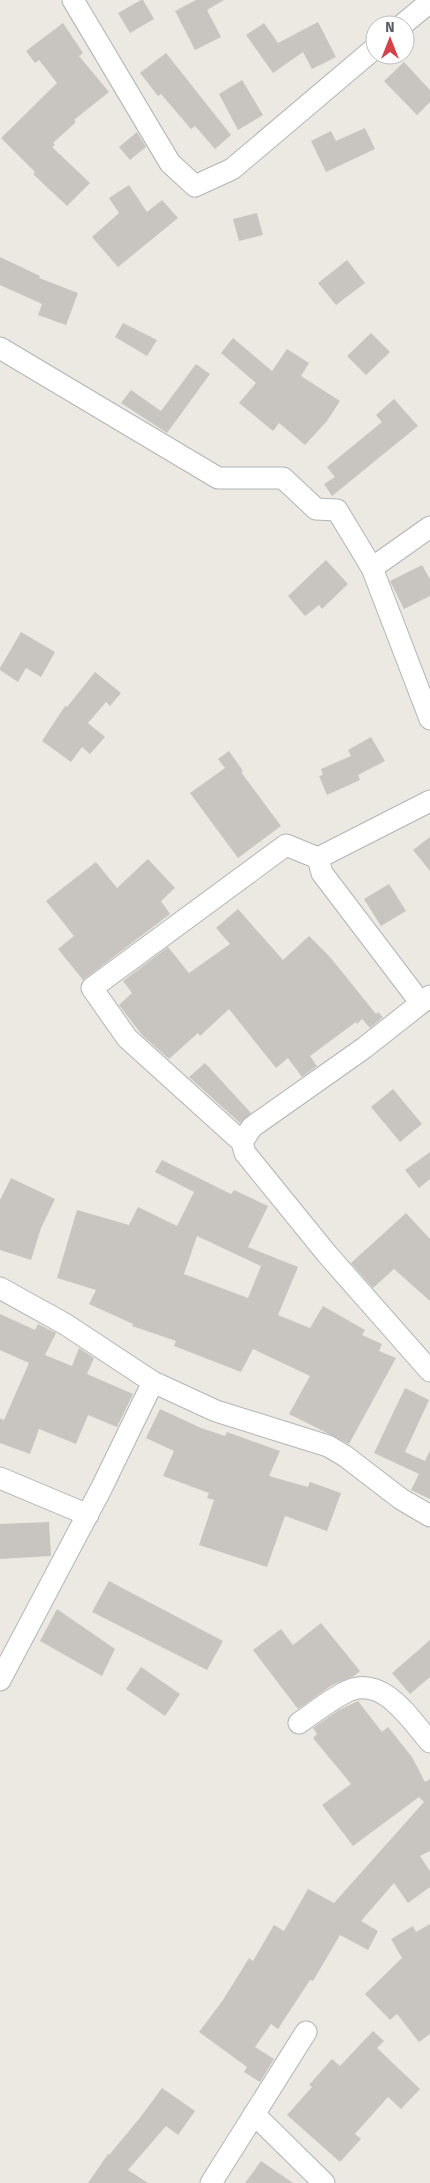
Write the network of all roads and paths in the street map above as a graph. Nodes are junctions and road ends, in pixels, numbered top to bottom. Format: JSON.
{"nodes":[{"id":1,"x":73,"y":0,"type":"edge"},
{"id":2,"x":430,"y":2,"type":"edge"},
{"id":3,"x":414,"y":15,"type":"edge"},
{"id":4,"x":365,"y":56,"type":"edge"},
{"id":5,"x":0,"y":348,"type":"edge"},
{"id":6,"x":430,"y":527,"type":"edge"},
{"id":7,"x":372,"y":568,"type":"junction"},
{"id":8,"x":430,"y":719,"type":"edge"},
{"id":9,"x":430,"y":801,"type":"edge"},
{"id":10,"x":318,"y":858,"type":"junction"},
{"id":11,"x":425,"y":999,"type":"edge"},
{"id":12,"x":242,"y":1142,"type":"junction"},
{"id":13,"x":0,"y":1288,"type":"edge"},
{"id":14,"x":430,"y":1371,"type":"edge"},
{"id":15,"x":153,"y":1382,"type":"junction"},
{"id":16,"x":0,"y":1478,"type":"edge"},
{"id":17,"x":88,"y":1515,"type":"junction"},
{"id":18,"x":430,"y":1516,"type":"edge"},
{"id":19,"x":0,"y":1680,"type":"edge"},
{"id":20,"x":299,"y":1724,"type":"dead end"},
{"id":21,"x":430,"y":1742,"type":"edge"},
{"id":22,"x":306,"y":2032,"type":"dead end"},
{"id":23,"x":254,"y":2114,"type":"junction"},
{"id":24,"x":211,"y":2183,"type":"edge"},
{"id":25,"x":324,"y":2183,"type":"edge"}],
"edges":[{"from":1,"to":4,"type":"street"},
{"from":2,"to":3,"type":"street"},
{"from":5,"to":7,"type":"street"},
{"from":6,"to":7,"type":"street"},
{"from":7,"to":8,"type":"street"},
{"from":9,"to":10,"type":"street"},
{"from":10,"to":11,"type":"street"},
{"from":10,"to":12,"type":"street"},
{"from":11,"to":12,"type":"street"},
{"from":12,"to":14,"type":"street"},
{"from":13,"to":15,"type":"street"},
{"from":15,"to":17,"type":"street"},
{"from":15,"to":18,"type":"street"},
{"from":16,"to":17,"type":"street"},
{"from":17,"to":19,"type":"street"},
{"from":20,"to":21,"type":"street"},
{"from":22,"to":23,"type":"street"},
{"from":23,"to":24,"type":"street"},
{"from":23,"to":25,"type":"street"}]}
